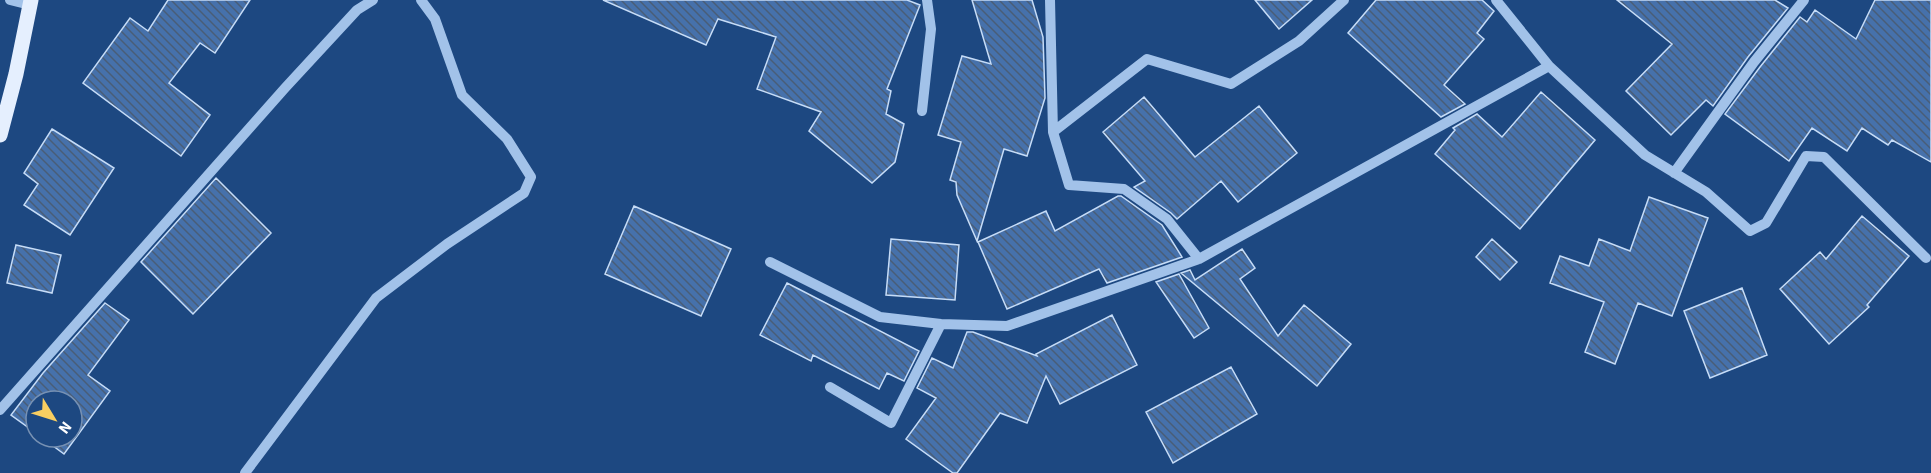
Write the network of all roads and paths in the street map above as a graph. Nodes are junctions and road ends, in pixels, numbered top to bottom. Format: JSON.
{"nodes":[{"id":1,"x":10,"y":0,"type":"edge"},
{"id":2,"x":373,"y":0,"type":"edge"},
{"id":3,"x":421,"y":0,"type":"edge"},
{"id":4,"x":927,"y":0,"type":"edge"},
{"id":5,"x":1050,"y":0,"type":"edge"},
{"id":6,"x":1344,"y":0,"type":"edge"},
{"id":7,"x":1496,"y":0,"type":"edge"},
{"id":8,"x":1804,"y":0,"type":"edge"},
{"id":9,"x":31,"y":2,"type":"edge"},
{"id":10,"x":1549,"y":66,"type":"junction"},
{"id":11,"x":922,"y":111,"type":"dead end"},
{"id":12,"x":1053,"y":132,"type":"junction"},
{"id":13,"x":0,"y":135,"type":"edge"},
{"id":14,"x":1674,"y":172,"type":"junction"},
{"id":15,"x":1199,"y":258,"type":"junction"},
{"id":16,"x":1926,"y":258,"type":"dead end"},
{"id":17,"x":770,"y":261,"type":"dead end"},
{"id":18,"x":941,"y":324,"type":"junction"},
{"id":19,"x":830,"y":387,"type":"dead end"},
{"id":20,"x":0,"y":410,"type":"edge"},
{"id":21,"x":245,"y":473,"type":"edge"}],
"edges":[{"from":1,"to":9,"type":"street"},
{"from":2,"to":20,"type":"street"},
{"from":3,"to":21,"type":"street"},
{"from":4,"to":11,"type":"street"},
{"from":5,"to":12,"type":"street"},
{"from":6,"to":12,"type":"street"},
{"from":7,"to":10,"type":"street"},
{"from":8,"to":14,"type":"street"},
{"from":9,"to":13,"type":"main road"},
{"from":10,"to":14,"type":"street"},
{"from":10,"to":15,"type":"street"},
{"from":12,"to":15,"type":"street"},
{"from":14,"to":16,"type":"street"},
{"from":15,"to":18,"type":"street"},
{"from":17,"to":18,"type":"street"},
{"from":18,"to":19,"type":"street"}]}
